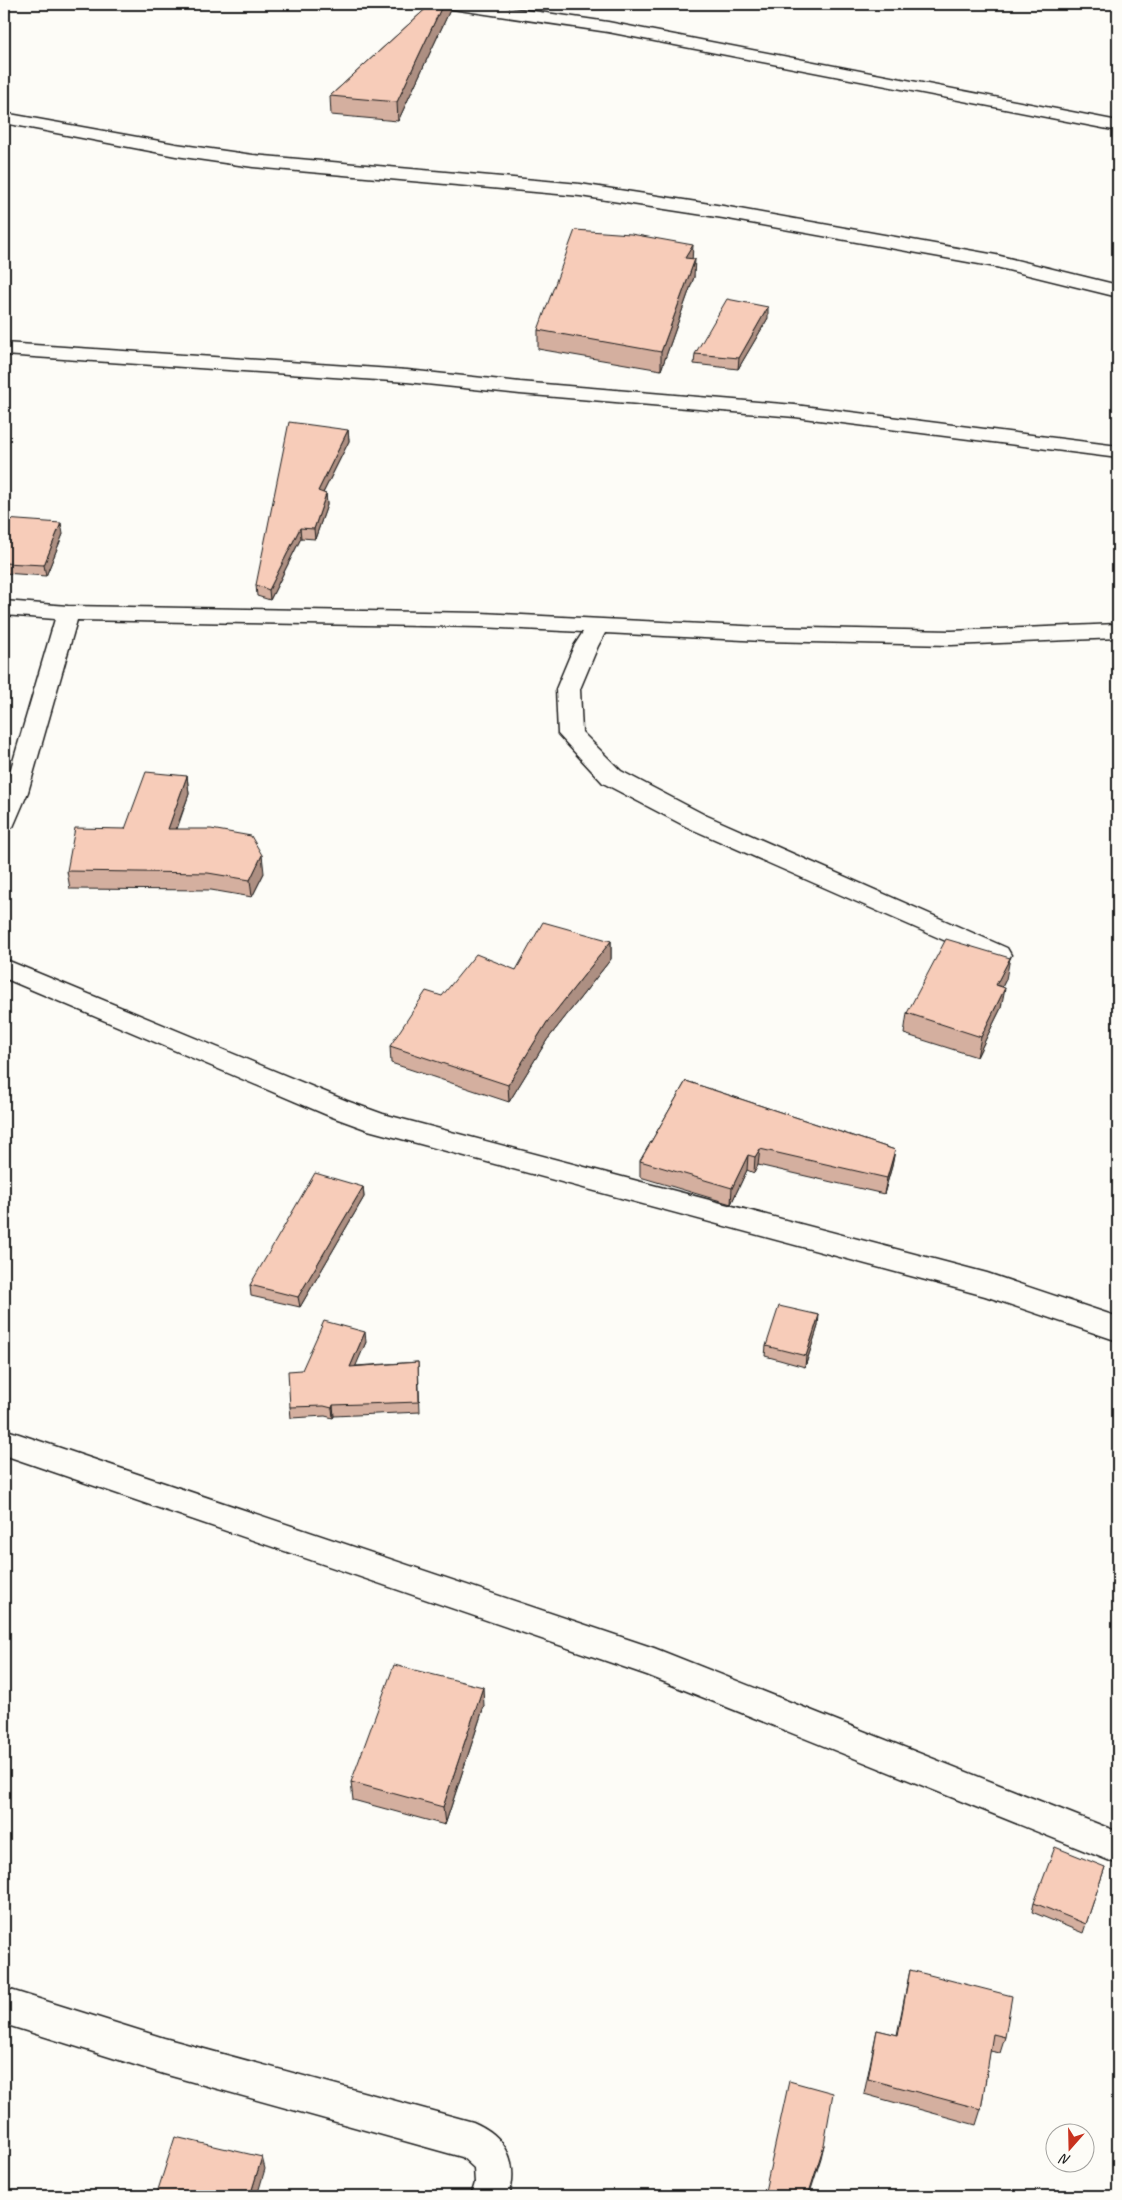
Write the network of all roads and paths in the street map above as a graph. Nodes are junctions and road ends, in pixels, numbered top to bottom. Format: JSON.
{"nodes":[{"id":1,"x":452,"y":4,"type":"edge"},
{"id":2,"x":4,"y":118,"type":"edge"},
{"id":3,"x":1118,"y":126,"type":"edge"},
{"id":4,"x":1118,"y":291,"type":"edge"},
{"id":5,"x":4,"y":349,"type":"edge"},
{"id":6,"x":1118,"y":452,"type":"edge"},
{"id":7,"x":4,"y":608,"type":"edge"},
{"id":8,"x":68,"y":612,"type":"junction"},
{"id":9,"x":598,"y":626,"type":"junction"},
{"id":10,"x":1118,"y":631,"type":"edge"},
{"id":11,"x":4,"y":821,"type":"edge"},
{"id":12,"x":998,"y":955,"type":"edge"},
{"id":13,"x":4,"y":968,"type":"edge"},
{"id":14,"x":1118,"y":1329,"type":"edge"},
{"id":15,"x":4,"y":1442,"type":"edge"},
{"id":16,"x":1118,"y":1848,"type":"edge"},
{"id":17,"x":4,"y":2006,"type":"edge"},
{"id":18,"x":490,"y":2196,"type":"edge"}],
"edges":[{"from":1,"to":3,"type":"street"},
{"from":2,"to":4,"type":"street"},
{"from":5,"to":6,"type":"street"},
{"from":7,"to":8,"type":"street"},
{"from":8,"to":9,"type":"street"},
{"from":8,"to":11,"type":"street"},
{"from":9,"to":10,"type":"street"},
{"from":9,"to":12,"type":"street"},
{"from":13,"to":14,"type":"street"},
{"from":15,"to":16,"type":"street"},
{"from":17,"to":18,"type":"street"}]}
